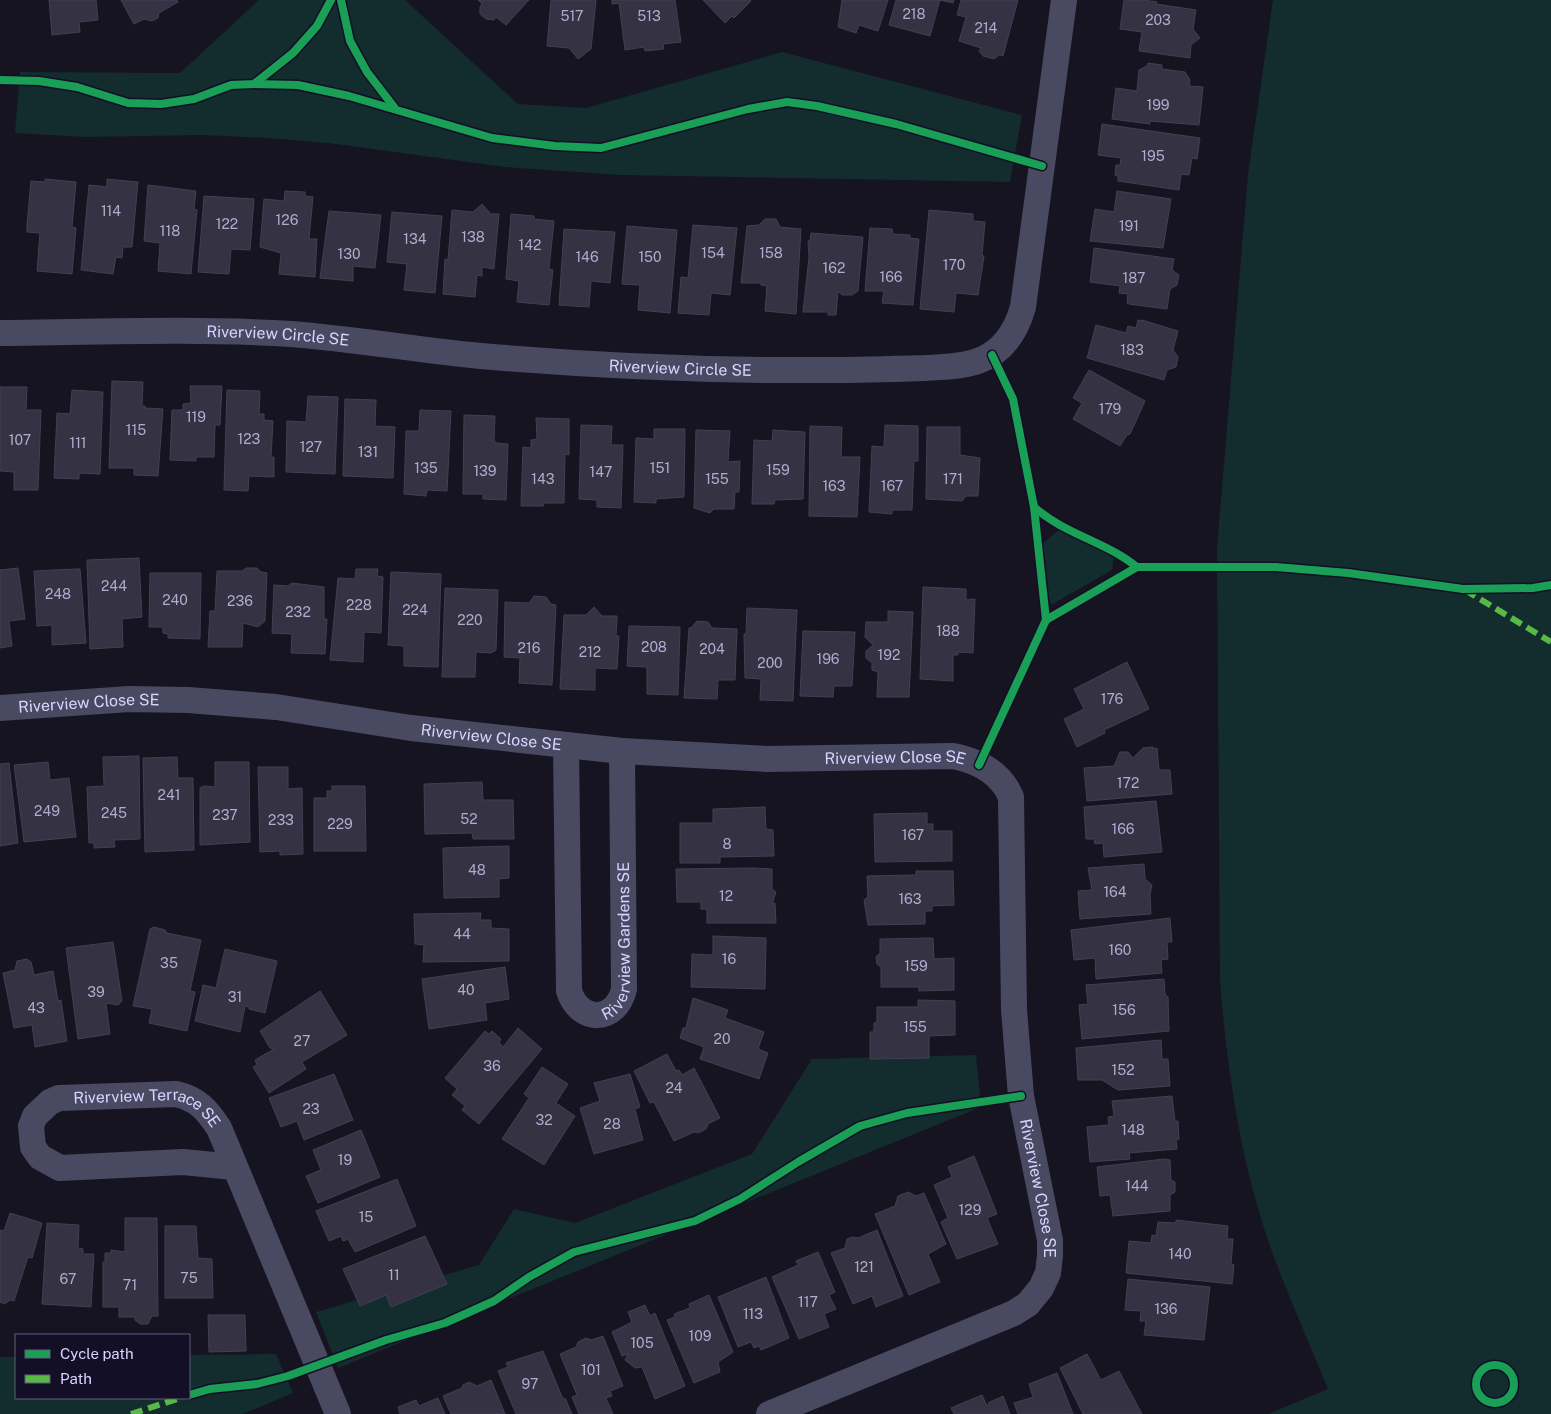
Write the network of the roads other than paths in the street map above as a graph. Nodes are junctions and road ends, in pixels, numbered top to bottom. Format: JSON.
{"nodes":[{"id":1,"x":1064,"y":0,"type":"edge"},
{"id":2,"x":0,"y":333,"type":"edge"},
{"id":3,"x":0,"y":708,"type":"edge"},
{"id":4,"x":566,"y":747,"type":"junction"},
{"id":5,"x":622,"y":751,"type":"junction"},
{"id":6,"x":234,"y":1167,"type":"junction"},
{"id":7,"x":338,"y":1414,"type":"edge"},
{"id":8,"x":769,"y":1414,"type":"edge"}],
"edges":[{"from":1,"to":2,"type":"street","name":"Riverview Circle SE"},
{"from":3,"to":4,"type":"street","name":"Riverview Close SE"},
{"from":4,"to":5,"type":"street","name":"Riverview Close SE"},
{"from":4,"to":5,"type":"street","name":"Riverview Gardens SE"},
{"from":5,"to":8,"type":"street","name":"Riverview Close SE"},
{"from":6,"to":6,"type":"street","name":"Riverview Terrace SE"},
{"from":6,"to":7,"type":"street","name":"Riverview Terrace SE"}]}
